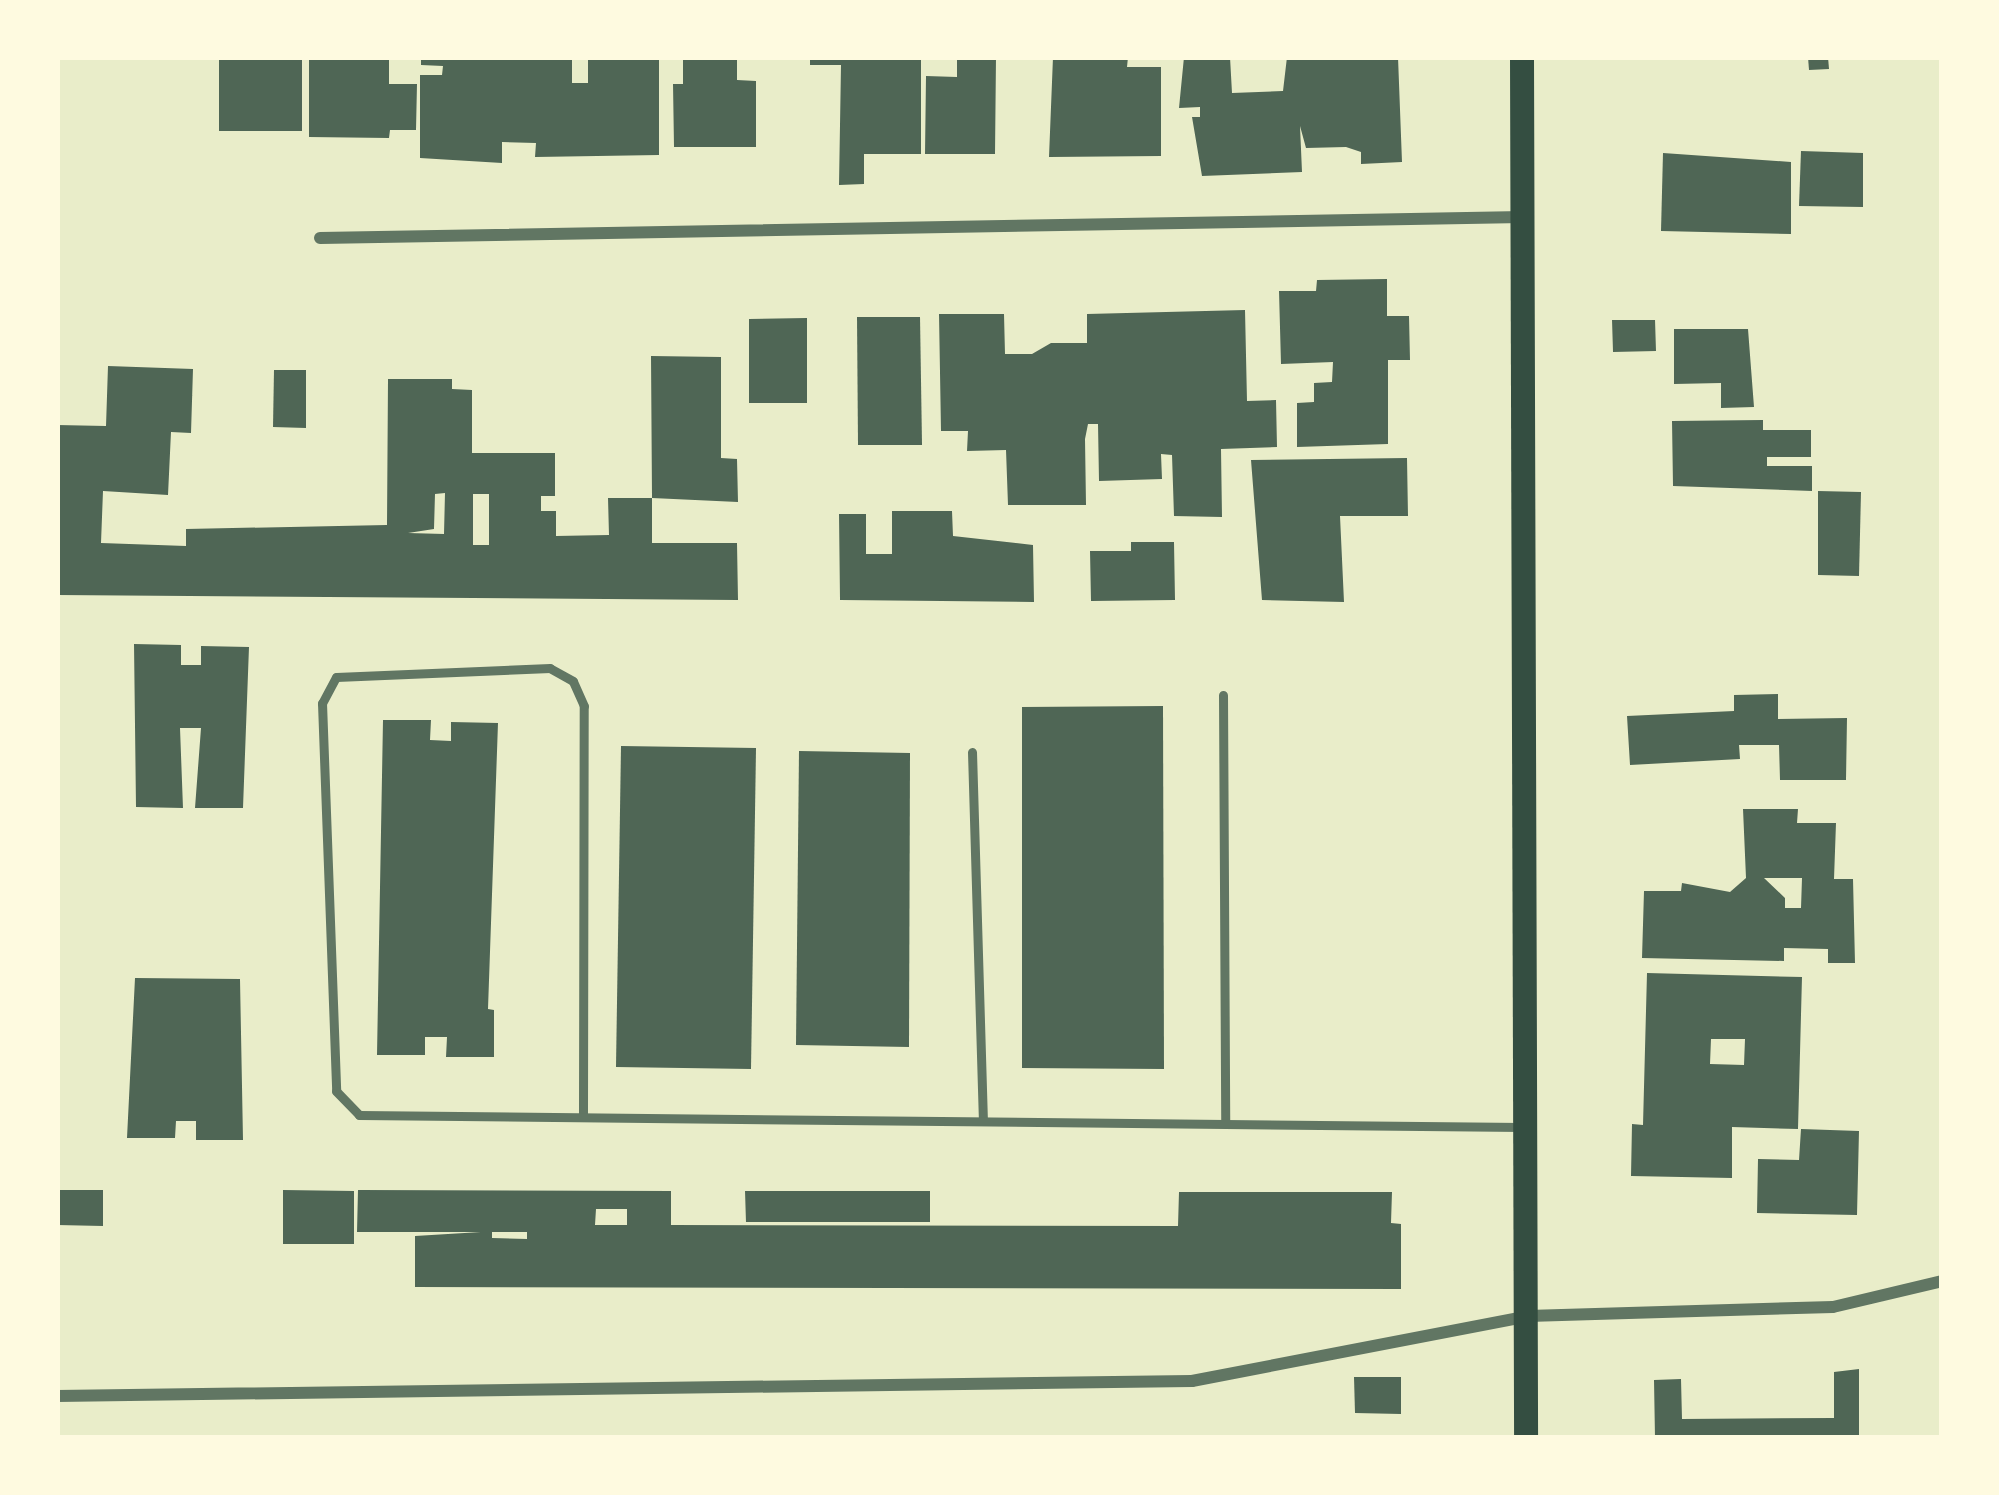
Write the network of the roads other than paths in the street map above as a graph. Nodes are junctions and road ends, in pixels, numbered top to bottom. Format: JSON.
{"nodes":[{"id":1,"x":1522,"y":57,"type":"edge"},
{"id":2,"x":1524,"y":217,"type":"junction"},
{"id":3,"x":320,"y":238,"type":"dead end"},
{"id":4,"x":1223,"y":695,"type":"dead end"},
{"id":5,"x":972,"y":752,"type":"dead end"},
{"id":6,"x":583,"y":1114,"type":"junction"},
{"id":7,"x":983,"y":1120,"type":"junction"},
{"id":8,"x":1225,"y":1123,"type":"junction"},
{"id":9,"x":1528,"y":1127,"type":"junction"},
{"id":10,"x":1942,"y":1282,"type":"edge"},
{"id":11,"x":1528,"y":1316,"type":"junction"},
{"id":12,"x":57,"y":1396,"type":"edge"},
{"id":13,"x":1526,"y":1438,"type":"edge"}],
"edges":[{"from":1,"to":2,"type":"main road"},
{"from":2,"to":3,"type":"street"},
{"from":2,"to":9,"type":"main road"},
{"from":4,"to":8,"type":"lane"},
{"from":5,"to":7,"type":"lane"},
{"from":6,"to":6,"type":"lane"},
{"from":6,"to":7,"type":"lane"},
{"from":7,"to":8,"type":"lane"},
{"from":8,"to":9,"type":"lane"},
{"from":9,"to":11,"type":"main road"},
{"from":10,"to":11,"type":"street"},
{"from":11,"to":12,"type":"street"},
{"from":11,"to":13,"type":"main road"}]}
